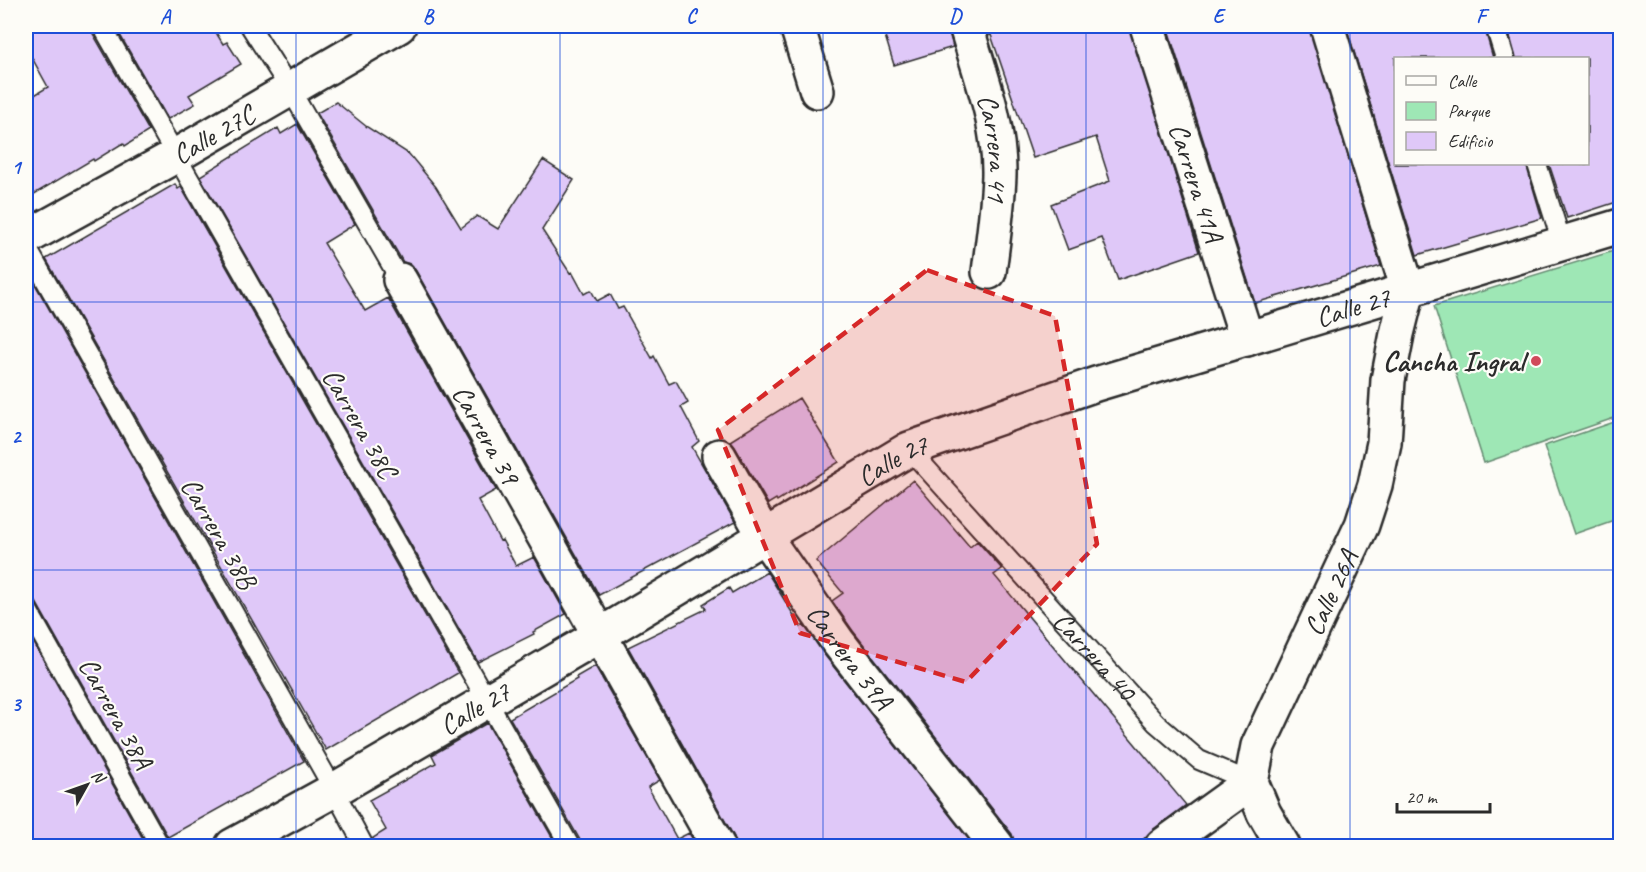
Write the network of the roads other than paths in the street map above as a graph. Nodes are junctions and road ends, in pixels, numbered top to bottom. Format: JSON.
{"nodes":[{"id":1,"x":102,"y":26,"type":"edge"},
{"id":2,"x":250,"y":26,"type":"edge"},
{"id":3,"x":399,"y":26,"type":"edge"},
{"id":4,"x":797,"y":26,"type":"edge"},
{"id":5,"x":966,"y":26,"type":"edge"},
{"id":6,"x":1147,"y":26,"type":"edge"},
{"id":7,"x":1327,"y":26,"type":"edge"},
{"id":8,"x":1495,"y":26,"type":"edge"},
{"id":9,"x":1505,"y":57,"type":"edge"},
{"id":10,"x":290,"y":89,"type":"junction"},
{"id":11,"x":817,"y":92,"type":"dead end"},
{"id":12,"x":177,"y":155,"type":"junction"},
{"id":13,"x":1538,"y":165,"type":"edge"},
{"id":14,"x":1620,"y":226,"type":"edge"},
{"id":15,"x":26,"y":238,"type":"edge"},
{"id":16,"x":1562,"y":243,"type":"junction"},
{"id":17,"x":26,"y":246,"type":"edge"},
{"id":18,"x":990,"y":272,"type":"dead end"},
{"id":19,"x":400,"y":280,"type":"joint"},
{"id":20,"x":1408,"y":290,"type":"junction"},
{"id":21,"x":1246,"y":339,"type":"junction"},
{"id":22,"x":909,"y":449,"type":"junction"},
{"id":23,"x":719,"y":456,"type":"dead end"},
{"id":24,"x":765,"y":537,"type":"junction"},
{"id":25,"x":26,"y":607,"type":"edge"},
{"id":26,"x":600,"y":635,"type":"junction"},
{"id":27,"x":486,"y":700,"type":"junction"},
{"id":28,"x":1251,"y":782,"type":"junction"},
{"id":29,"x":334,"y":790,"type":"junction"},
{"id":30,"x":160,"y":846,"type":"edge"},
{"id":31,"x":232,"y":846,"type":"edge"},
{"id":32,"x":364,"y":846,"type":"edge"},
{"id":33,"x":570,"y":846,"type":"edge"},
{"id":34,"x":718,"y":846,"type":"edge"},
{"id":35,"x":997,"y":846,"type":"edge"},
{"id":36,"x":1162,"y":846,"type":"edge"},
{"id":37,"x":1283,"y":846,"type":"edge"}],
"edges":[{"from":1,"to":12,"type":"lane","name":"Carrera 38C"},
{"from":2,"to":10,"type":"lane","name":"Carrera 39"},
{"from":3,"to":10,"type":"street","name":"Calle 27C"},
{"from":4,"to":11,"type":"street"},
{"from":5,"to":18,"type":"street","name":"Carrera 41"},
{"from":6,"to":21,"type":"street","name":"Carrera 41A"},
{"from":7,"to":20,"type":"street"},
{"from":8,"to":9,"type":"lane"},
{"from":10,"to":12,"type":"street","name":"Calle 27C"},
{"from":10,"to":19,"type":"lane","name":"Carrera 39"},
{"from":12,"to":15,"type":"street","name":"Calle 27C"},
{"from":12,"to":27,"type":"lane","name":"Carrera 38C"},
{"from":13,"to":16,"type":"lane"},
{"from":14,"to":16,"type":"street","name":"Calle 27"},
{"from":16,"to":20,"type":"street","name":"Calle 27"},
{"from":17,"to":29,"type":"lane","name":"Carrera 38B"},
{"from":19,"to":26,"type":"street","name":"Carrera 39"},
{"from":20,"to":21,"type":"street","name":"Calle 27"},
{"from":20,"to":28,"type":"street","name":"Calle 26A"},
{"from":21,"to":22,"type":"street","name":"Calle 27"},
{"from":22,"to":24,"type":"street","name":"Calle 27"},
{"from":22,"to":28,"type":"lane","name":"Carrera 40"},
{"from":23,"to":24,"type":"street","name":"Carrera 39A"},
{"from":24,"to":26,"type":"street","name":"Calle 27"},
{"from":24,"to":35,"type":"street","name":"Carrera 39A"},
{"from":25,"to":30,"type":"lane","name":"Carrera 38A"},
{"from":26,"to":27,"type":"street","name":"Calle 27"},
{"from":26,"to":34,"type":"street","name":"Carrera 39"},
{"from":27,"to":29,"type":"street","name":"Calle 27"},
{"from":27,"to":33,"type":"lane","name":"Carrera 38C"},
{"from":28,"to":36,"type":"street"},
{"from":28,"to":37,"type":"street"},
{"from":29,"to":31,"type":"street","name":"Calle 27"},
{"from":29,"to":32,"type":"lane","name":"Carrera 38B"}]}
